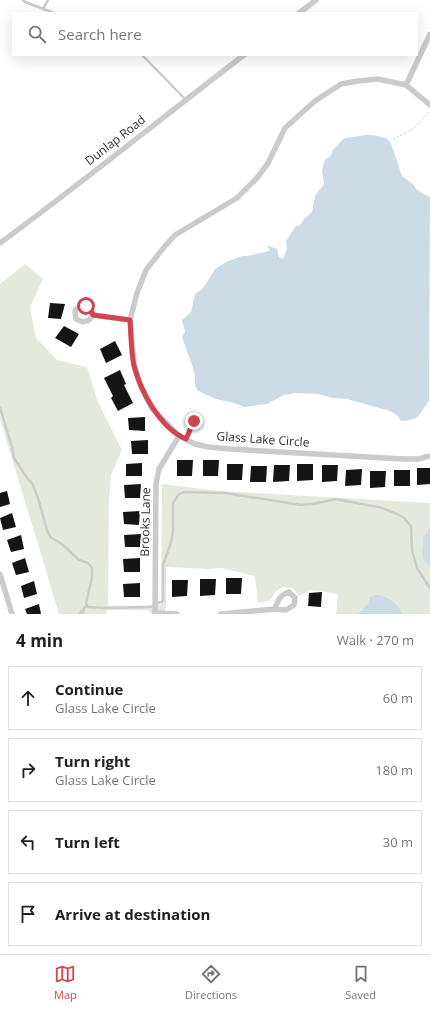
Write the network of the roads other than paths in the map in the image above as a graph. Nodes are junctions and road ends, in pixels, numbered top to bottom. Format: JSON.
{"nodes":[{"id":1,"x":23,"y":0,"type":"edge"},
{"id":2,"x":48,"y":0,"type":"edge"},
{"id":3,"x":316,"y":0,"type":"edge"},
{"id":4,"x":43,"y":9,"type":"junction"},
{"id":5,"x":51,"y":12,"type":"edge"},
{"id":6,"x":300,"y":12,"type":"edge"},
{"id":7,"x":430,"y":34,"type":"edge"},
{"id":8,"x":143,"y":56,"type":"edge"},
{"id":9,"x":243,"y":56,"type":"edge"},
{"id":10,"x":406,"y":85,"type":"junction"},
{"id":11,"x":186,"y":100,"type":"junction"},
{"id":12,"x":430,"y":105,"type":"edge"},
{"id":13,"x":0,"y":243,"type":"edge"},
{"id":14,"x":93,"y":315,"type":"dead end"},
{"id":15,"x":130,"y":320,"type":"junction"},
{"id":16,"x":0,"y":408,"type":"edge"},
{"id":17,"x":180,"y":436,"type":"junction"},
{"id":18,"x":430,"y":456,"type":"edge"},
{"id":19,"x":0,"y":574,"type":"edge"},
{"id":20,"x":430,"y":588,"type":"edge"},
{"id":21,"x":155,"y":604,"type":"junction"},
{"id":22,"x":86,"y":606,"type":"junction"},
{"id":23,"x":84,"y":609,"type":"dead end"},
{"id":24,"x":275,"y":610,"type":"dead end"},
{"id":25,"x":155,"y":613,"type":"edge"},
{"id":26,"x":12,"y":614,"type":"edge"},
{"id":27,"x":177,"y":614,"type":"edge"},
{"id":28,"x":221,"y":614,"type":"edge"}],
"edges":[{"from":1,"to":4,"type":"lane"},
{"from":2,"to":4,"type":"lane"},
{"from":3,"to":6,"type":"street"},
{"from":4,"to":5,"type":"lane"},
{"from":7,"to":10,"type":"street"},
{"from":8,"to":11,"type":"lane"},
{"from":9,"to":11,"type":"street","name":"Dunlap Road"},
{"from":10,"to":12,"type":"street","name":"Glass Lake Circle"},
{"from":10,"to":15,"type":"street","name":"Glass Lake Circle"},
{"from":11,"to":13,"type":"street","name":"Dunlap Road"},
{"from":14,"to":15,"type":"street"},
{"from":15,"to":17,"type":"street","name":"Glass Lake Circle"},
{"from":16,"to":22,"type":"lane"},
{"from":17,"to":18,"type":"street","name":"Glass Lake Circle"},
{"from":17,"to":21,"type":"street","name":"Brooks Lane"},
{"from":19,"to":26,"type":"street"},
{"from":20,"to":21,"type":"lane"},
{"from":21,"to":22,"type":"lane"},
{"from":21,"to":25,"type":"street","name":"Brooks Lane"},
{"from":22,"to":23,"type":"lane"},
{"from":24,"to":28,"type":"street"},
{"from":25,"to":27,"type":"street"}]}
